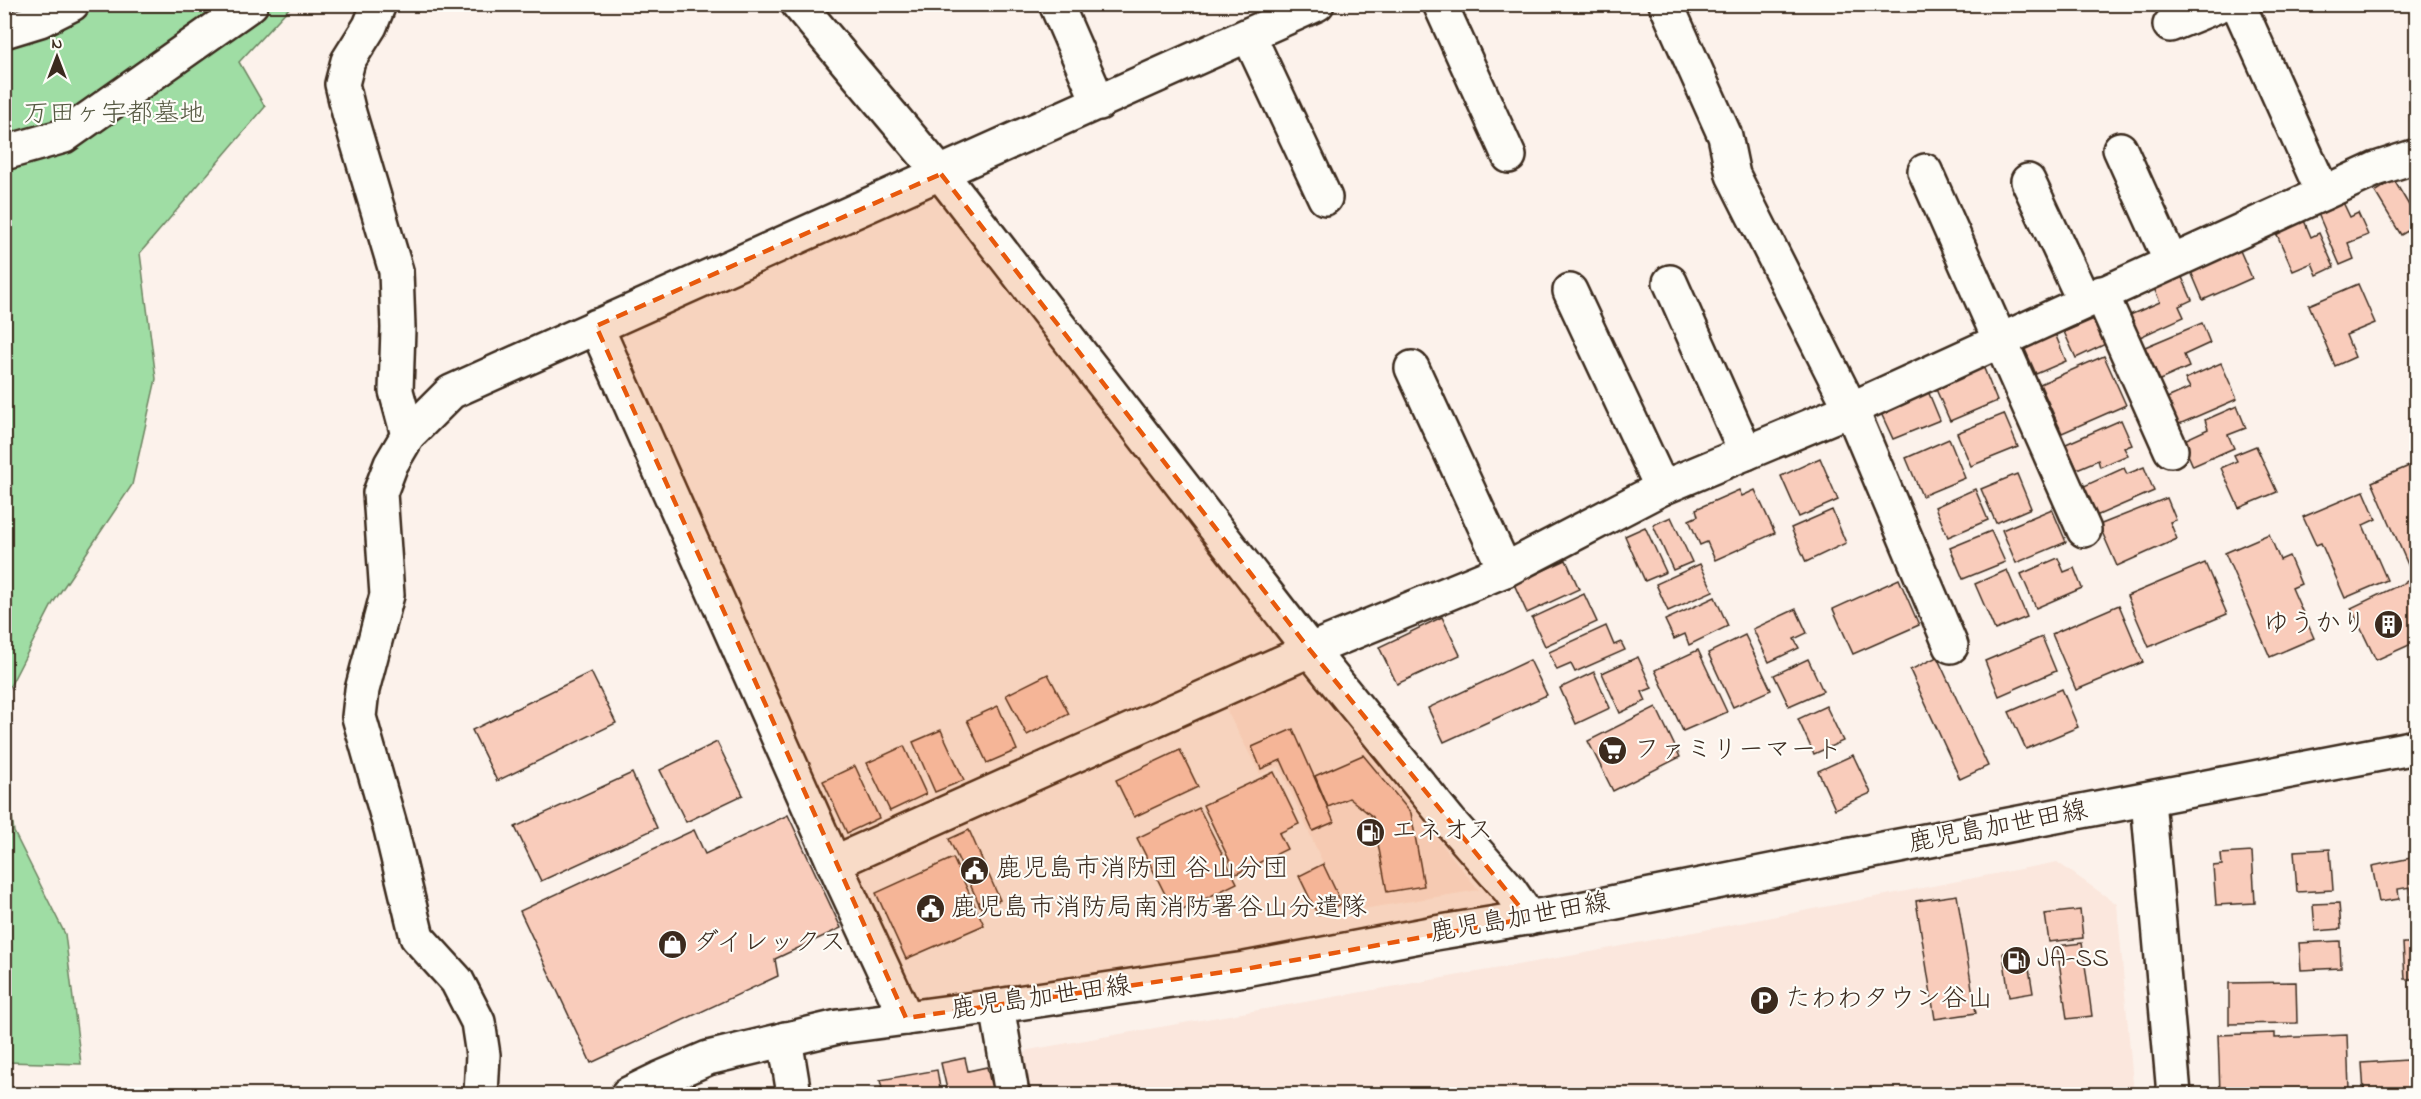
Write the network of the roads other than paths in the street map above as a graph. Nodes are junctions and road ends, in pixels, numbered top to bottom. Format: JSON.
{"nodes":[{"id":1,"x":72,"y":4,"type":"edge"},
{"id":2,"x":251,"y":4,"type":"edge"},
{"id":3,"x":379,"y":4,"type":"edge"},
{"id":4,"x":798,"y":4,"type":"edge"},
{"id":5,"x":1056,"y":4,"type":"edge"},
{"id":6,"x":1317,"y":4,"type":"edge"},
{"id":7,"x":1440,"y":4,"type":"edge"},
{"id":8,"x":1464,"y":4,"type":"edge"},
{"id":9,"x":1666,"y":4,"type":"edge"},
{"id":10,"x":2222,"y":4,"type":"edge"},
{"id":11,"x":2238,"y":4,"type":"edge"},
{"id":12,"x":2170,"y":25,"type":"dead end"},
{"id":13,"x":4,"y":31,"type":"edge"},
{"id":14,"x":1249,"y":36,"type":"junction"},
{"id":15,"x":1099,"y":103,"type":"junction"},
{"id":16,"x":2120,"y":149,"type":"dead end"},
{"id":17,"x":4,"y":153,"type":"edge"},
{"id":18,"x":2416,"y":156,"type":"edge"},
{"id":19,"x":1925,"y":171,"type":"dead end"},
{"id":20,"x":941,"y":174,"type":"junction"},
{"id":21,"x":2028,"y":181,"type":"dead end"},
{"id":22,"x":2323,"y":193,"type":"junction"},
{"id":23,"x":1325,"y":198,"type":"dead end"},
{"id":24,"x":2171,"y":262,"type":"junction"},
{"id":25,"x":1670,"y":282,"type":"dead end"},
{"id":26,"x":1570,"y":291,"type":"dead end"},
{"id":27,"x":2093,"y":297,"type":"junction"},
{"id":28,"x":596,"y":326,"type":"junction"},
{"id":29,"x":2000,"y":340,"type":"junction"},
{"id":30,"x":1412,"y":368,"type":"dead end"},
{"id":31,"x":1851,"y":409,"type":"junction"},
{"id":32,"x":408,"y":435,"type":"junction"},
{"id":33,"x":2171,"y":450,"type":"dead end"},
{"id":34,"x":1746,"y":453,"type":"junction"},
{"id":35,"x":1662,"y":488,"type":"junction"},
{"id":36,"x":2084,"y":530,"type":"dead end"},
{"id":37,"x":1505,"y":570,"type":"junction"},
{"id":38,"x":1951,"y":646,"type":"dead end"},
{"id":39,"x":1310,"y":650,"type":"junction"},
{"id":40,"x":2416,"y":747,"type":"edge"},
{"id":41,"x":2148,"y":800,"type":"junction"},
{"id":42,"x":834,"y":863,"type":"junction"},
{"id":43,"x":1529,"y":918,"type":"junction"},
{"id":44,"x":997,"y":1006,"type":"junction"},
{"id":45,"x":906,"y":1018,"type":"junction"},
{"id":46,"x":785,"y":1039,"type":"junction"},
{"id":47,"x":481,"y":1095,"type":"edge"},
{"id":48,"x":628,"y":1095,"type":"edge"},
{"id":49,"x":794,"y":1095,"type":"edge"},
{"id":50,"x":1012,"y":1095,"type":"edge"},
{"id":51,"x":2174,"y":1095,"type":"edge"}],
"edges":[{"from":1,"to":13,"type":"street"},
{"from":2,"to":17,"type":"street"},
{"from":3,"to":32,"type":"street"},
{"from":4,"to":20,"type":"street"},
{"from":5,"to":15,"type":"street"},
{"from":6,"to":14,"type":"street"},
{"from":7,"to":8,"type":"street"},
{"from":9,"to":31,"type":"street"},
{"from":10,"to":12,"type":"street"},
{"from":11,"to":22,"type":"street"},
{"from":14,"to":15,"type":"street"},
{"from":14,"to":23,"type":"street"},
{"from":15,"to":20,"type":"street"},
{"from":16,"to":24,"type":"street"},
{"from":18,"to":22,"type":"street"},
{"from":19,"to":29,"type":"street"},
{"from":20,"to":28,"type":"street"},
{"from":20,"to":39,"type":"street"},
{"from":21,"to":27,"type":"street"},
{"from":22,"to":24,"type":"street"},
{"from":24,"to":27,"type":"street"},
{"from":25,"to":34,"type":"street"},
{"from":26,"to":35,"type":"street"},
{"from":27,"to":29,"type":"street"},
{"from":27,"to":33,"type":"street"},
{"from":28,"to":32,"type":"street"},
{"from":28,"to":42,"type":"street"},
{"from":29,"to":31,"type":"street"},
{"from":29,"to":36,"type":"street"},
{"from":30,"to":37,"type":"street"},
{"from":31,"to":34,"type":"street"},
{"from":31,"to":38,"type":"street"},
{"from":32,"to":47,"type":"street"},
{"from":34,"to":35,"type":"street"},
{"from":35,"to":37,"type":"street"},
{"from":37,"to":39,"type":"street"},
{"from":39,"to":42,"type":"street"},
{"from":39,"to":43,"type":"street"},
{"from":40,"to":41,"type":"street","name":"鹿児島加世田線"},
{"from":41,"to":43,"type":"street","name":"鹿児島加世田線"},
{"from":41,"to":51,"type":"street"},
{"from":42,"to":45,"type":"street"},
{"from":43,"to":44,"type":"street","name":"鹿児島加世田線"},
{"from":44,"to":45,"type":"street","name":"鹿児島加世田線"},
{"from":44,"to":50,"type":"street"},
{"from":45,"to":46,"type":"street","name":"鹿児島加世田線"},
{"from":46,"to":48,"type":"street","name":"鹿児島加世田線"},
{"from":46,"to":49,"type":"street"}]}
